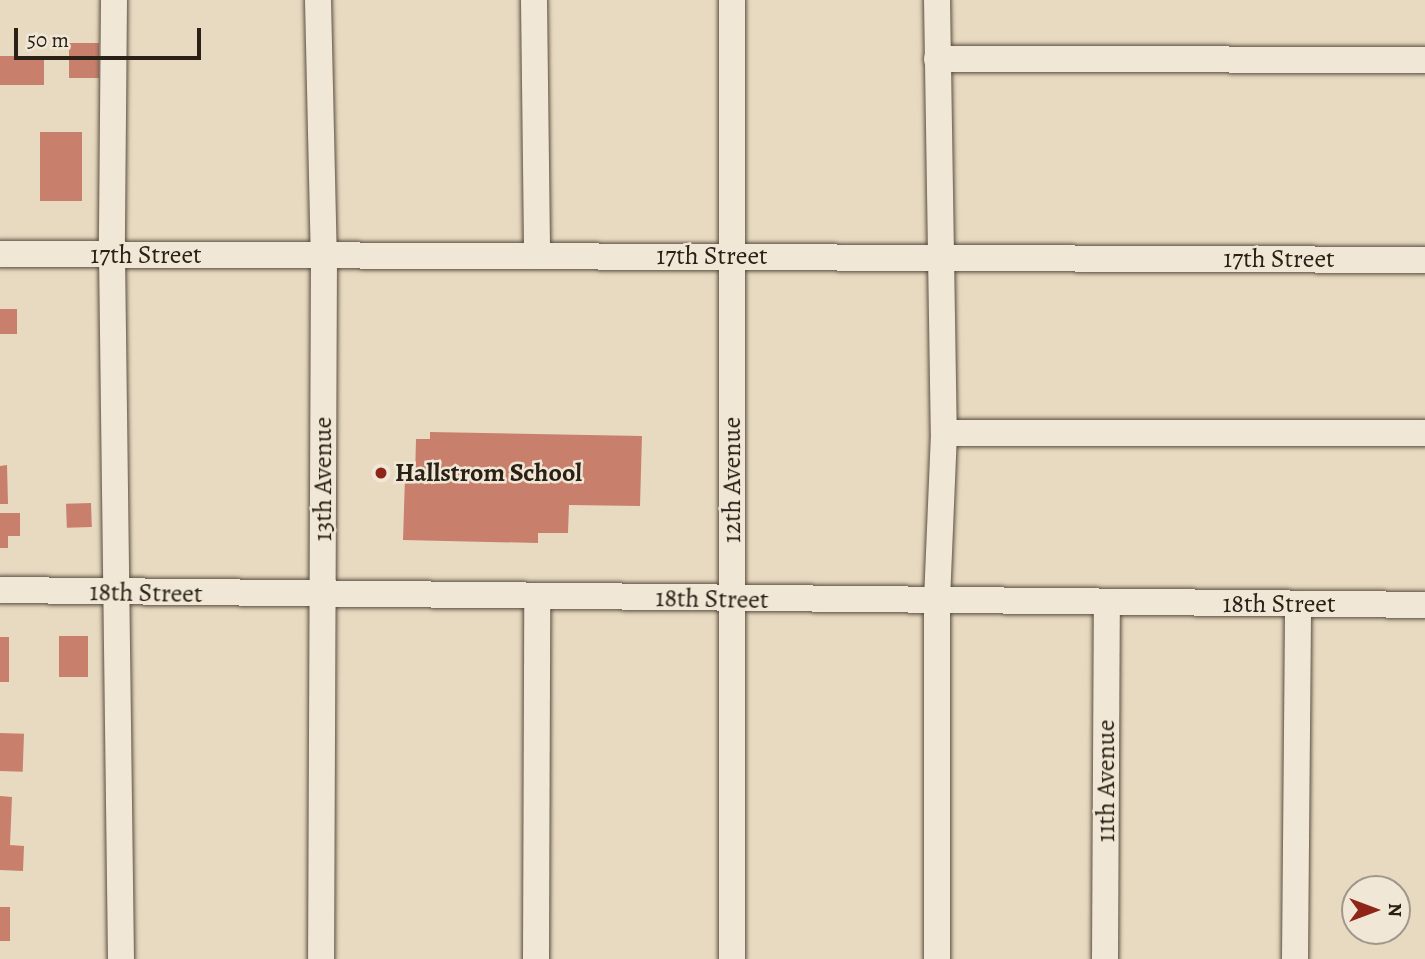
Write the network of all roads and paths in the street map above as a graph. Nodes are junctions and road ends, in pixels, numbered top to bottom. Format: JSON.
{"nodes":[{"id":1,"x":114,"y":0,"type":"edge"},
{"id":2,"x":318,"y":0,"type":"edge"},
{"id":3,"x":534,"y":0,"type":"edge"},
{"id":4,"x":732,"y":0,"type":"edge"},
{"id":5,"x":937,"y":0,"type":"edge"},
{"id":6,"x":937,"y":59,"type":"junction"},
{"id":7,"x":1425,"y":60,"type":"edge"},
{"id":8,"x":0,"y":254,"type":"edge"},
{"id":9,"x":112,"y":254,"type":"junction"},
{"id":10,"x":324,"y":256,"type":"junction"},
{"id":11,"x":537,"y":256,"type":"junction"},
{"id":12,"x":732,"y":256,"type":"junction"},
{"id":13,"x":941,"y":257,"type":"junction"},
{"id":14,"x":1425,"y":260,"type":"edge"},
{"id":15,"x":944,"y":433,"type":"junction"},
{"id":16,"x":1425,"y":433,"type":"edge"},
{"id":17,"x":0,"y":590,"type":"edge"},
{"id":18,"x":118,"y":594,"type":"junction"},
{"id":19,"x":322,"y":594,"type":"junction"},
{"id":20,"x":537,"y":597,"type":"junction"},
{"id":21,"x":732,"y":600,"type":"junction"},
{"id":22,"x":937,"y":601,"type":"junction"},
{"id":23,"x":1107,"y":602,"type":"junction"},
{"id":24,"x":1298,"y":604,"type":"junction"},
{"id":25,"x":1425,"y":605,"type":"edge"},
{"id":26,"x":121,"y":959,"type":"edge"},
{"id":27,"x":321,"y":959,"type":"edge"},
{"id":28,"x":536,"y":959,"type":"edge"},
{"id":29,"x":732,"y":959,"type":"edge"},
{"id":30,"x":937,"y":959,"type":"edge"},
{"id":31,"x":1105,"y":959,"type":"edge"},
{"id":32,"x":1295,"y":959,"type":"edge"}],
"edges":[{"from":1,"to":9,"type":"street"},
{"from":2,"to":10,"type":"street","name":"13th Avenue"},
{"from":3,"to":11,"type":"street"},
{"from":4,"to":12,"type":"street","name":"12th Avenue"},
{"from":5,"to":6,"type":"street"},
{"from":6,"to":7,"type":"street"},
{"from":6,"to":13,"type":"street"},
{"from":8,"to":9,"type":"street","name":"17th Street"},
{"from":9,"to":10,"type":"street","name":"17th Street"},
{"from":9,"to":18,"type":"street"},
{"from":10,"to":11,"type":"street","name":"17th Street"},
{"from":10,"to":19,"type":"street","name":"13th Avenue"},
{"from":11,"to":12,"type":"street","name":"17th Street"},
{"from":12,"to":13,"type":"street","name":"17th Street"},
{"from":12,"to":21,"type":"street","name":"12th Avenue"},
{"from":13,"to":14,"type":"street","name":"17th Street"},
{"from":13,"to":15,"type":"street"},
{"from":15,"to":16,"type":"street"},
{"from":15,"to":22,"type":"street"},
{"from":17,"to":18,"type":"street","name":"18th Street"},
{"from":18,"to":19,"type":"street","name":"18th Street"},
{"from":18,"to":26,"type":"street"},
{"from":19,"to":20,"type":"street","name":"18th Street"},
{"from":19,"to":27,"type":"street","name":"13th Avenue"},
{"from":20,"to":21,"type":"street","name":"18th Street"},
{"from":20,"to":28,"type":"street"},
{"from":21,"to":22,"type":"street","name":"18th Street"},
{"from":21,"to":29,"type":"street","name":"12th Avenue"},
{"from":22,"to":23,"type":"street","name":"18th Street"},
{"from":22,"to":30,"type":"street"},
{"from":23,"to":24,"type":"street","name":"18th Street"},
{"from":23,"to":31,"type":"street","name":"11th Avenue"},
{"from":24,"to":25,"type":"street","name":"18th Street"},
{"from":24,"to":32,"type":"street"}]}
